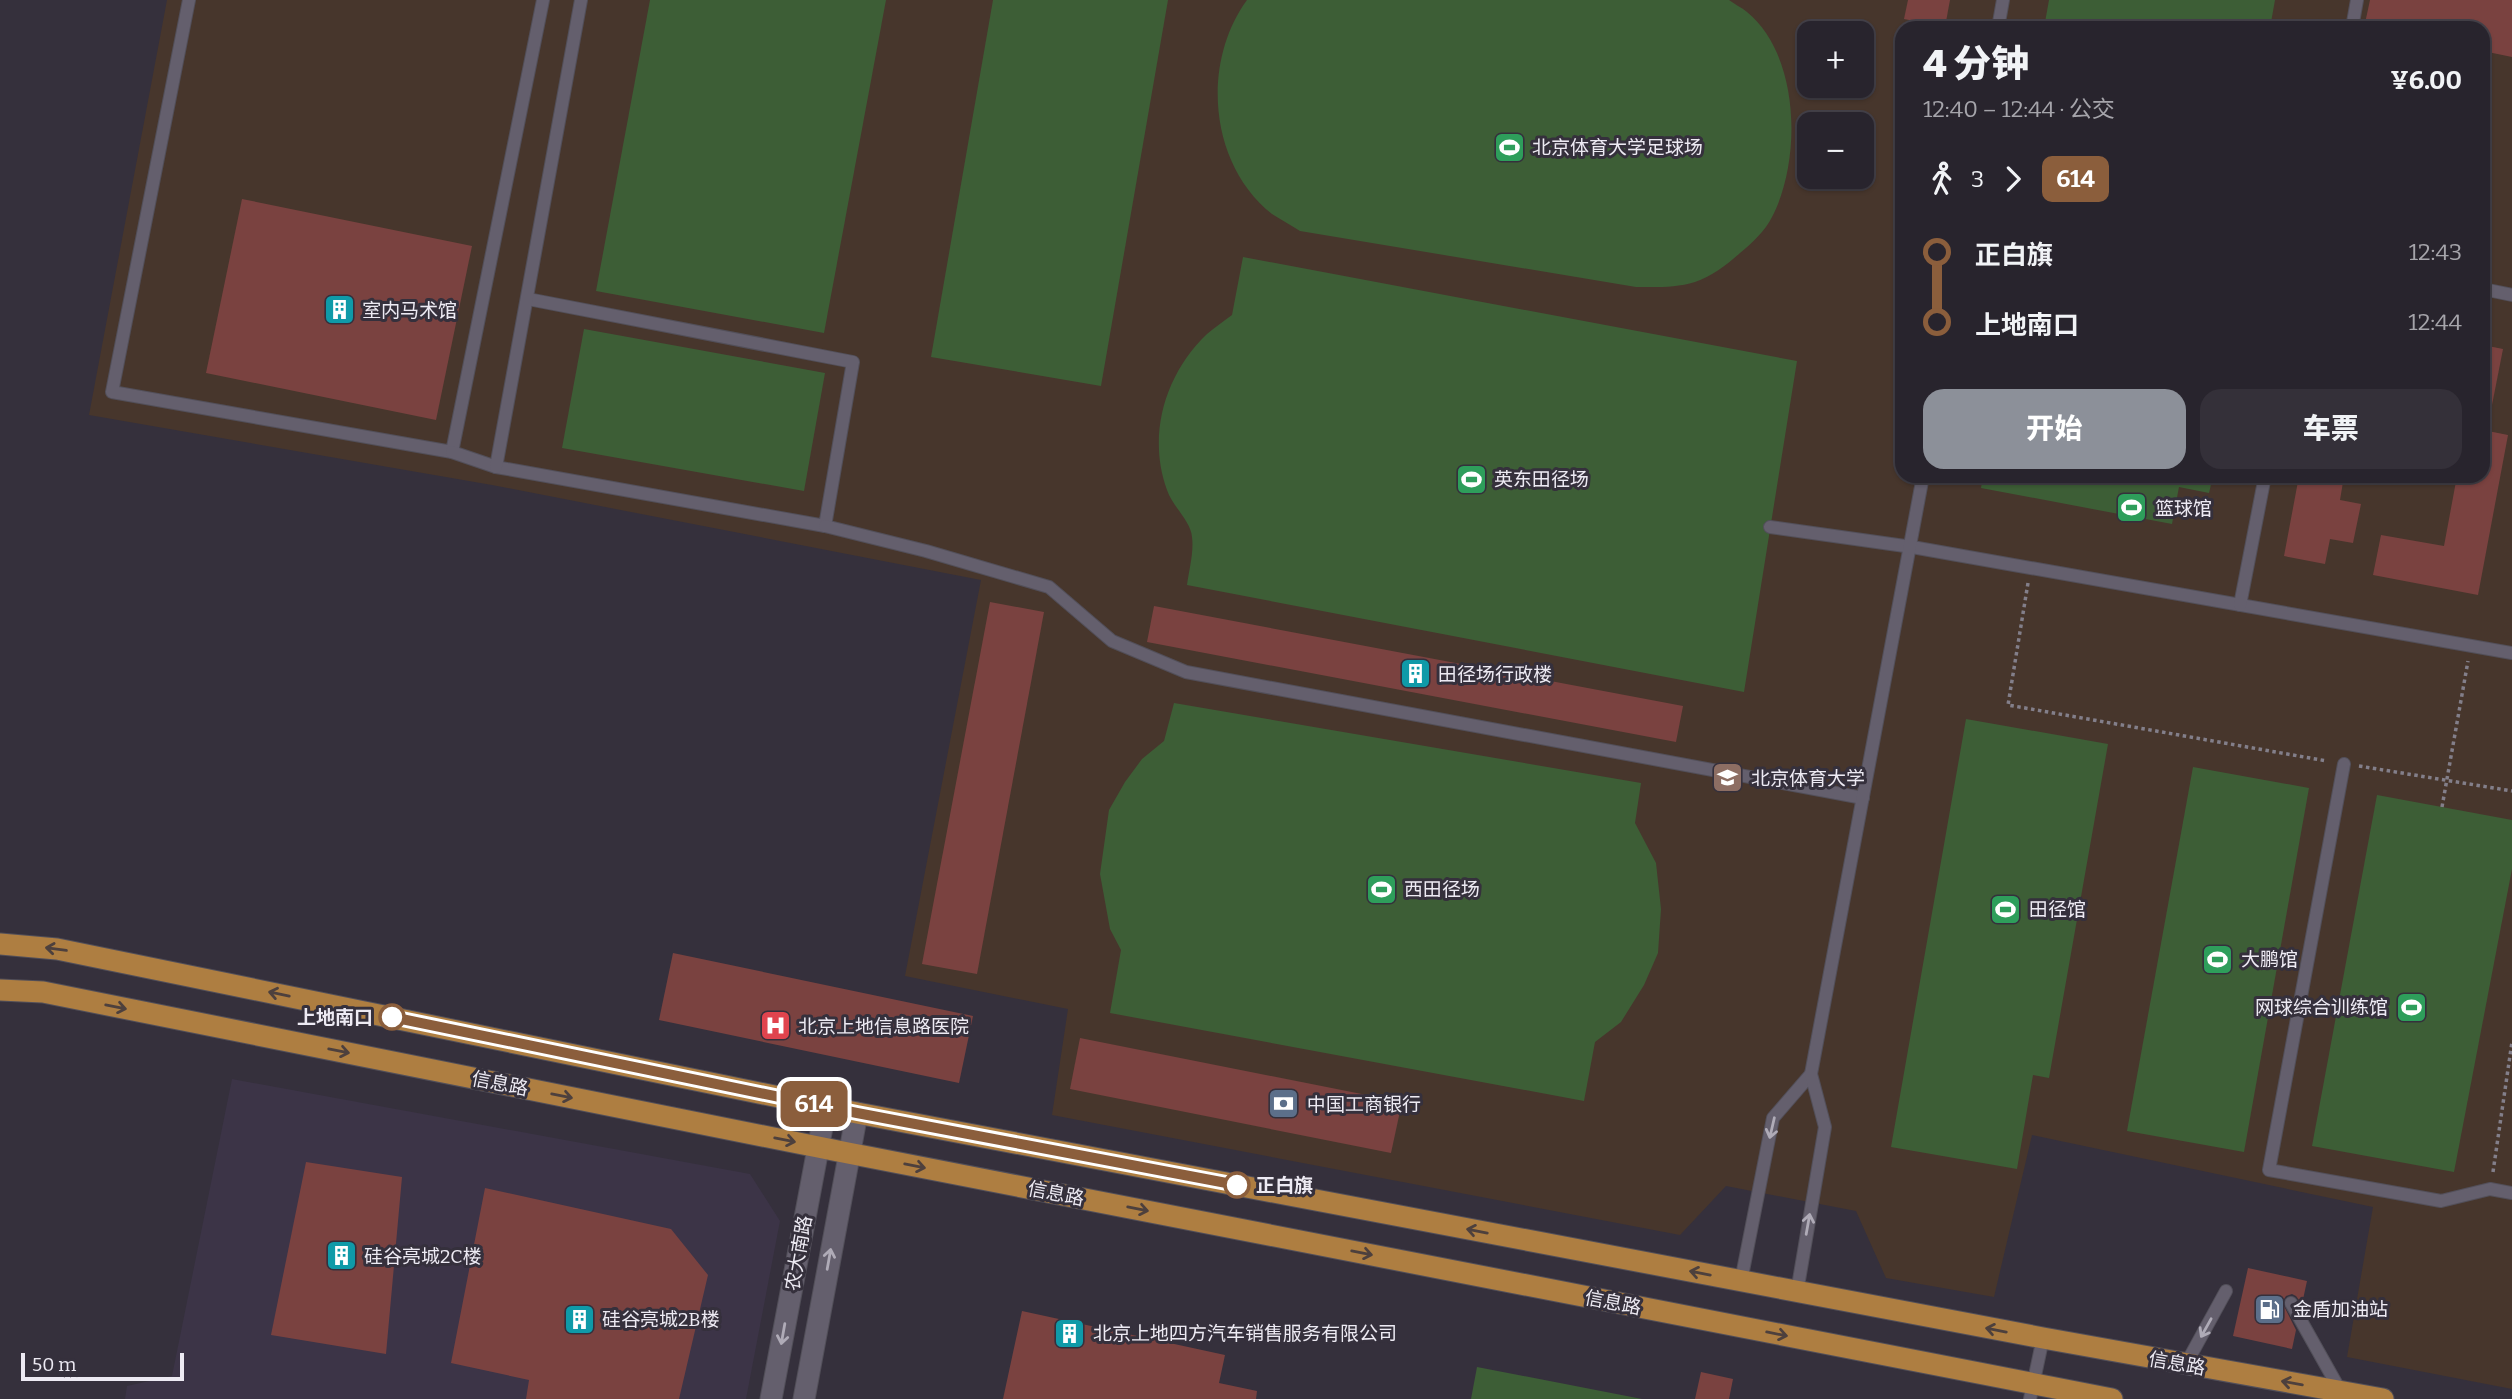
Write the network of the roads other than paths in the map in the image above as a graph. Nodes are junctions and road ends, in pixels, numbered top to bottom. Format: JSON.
{"nodes":[{"id":1,"x":190,"y":0,"type":"edge"},
{"id":2,"x":544,"y":0,"type":"edge"},
{"id":3,"x":581,"y":0,"type":"edge"},
{"id":4,"x":2003,"y":0,"type":"edge"},
{"id":5,"x":2357,"y":0,"type":"edge"},
{"id":6,"x":1999,"y":21,"type":"edge"},
{"id":7,"x":2353,"y":21,"type":"edge"},
{"id":8,"x":2490,"y":290,"type":"edge"},
{"id":9,"x":2512,"y":295,"type":"edge"},
{"id":10,"x":528,"y":299,"type":"junction"},
{"id":11,"x":452,"y":452,"type":"junction"},
{"id":12,"x":496,"y":467,"type":"junction"},
{"id":13,"x":1922,"y":483,"type":"edge"},
{"id":14,"x":2264,"y":483,"type":"edge"},
{"id":15,"x":825,"y":526,"type":"junction"},
{"id":16,"x":1770,"y":527,"type":"dead end"},
{"id":17,"x":1912,"y":547,"type":"junction"},
{"id":18,"x":2240,"y":605,"type":"junction"},
{"id":19,"x":2512,"y":653,"type":"edge"},
{"id":20,"x":2344,"y":764,"type":"road end"},
{"id":21,"x":1863,"y":798,"type":"junction"},
{"id":22,"x":0,"y":944,"type":"edge"},
{"id":23,"x":0,"y":990,"type":"edge"},
{"id":24,"x":1811,"y":1074,"type":"junction"},
{"id":25,"x":826,"y":1106,"type":"junction"},
{"id":26,"x":857,"y":1113,"type":"junction"},
{"id":27,"x":818,"y":1147,"type":"junction"},
{"id":28,"x":848,"y":1153,"type":"junction"},
{"id":29,"x":2512,"y":1193,"type":"edge"},
{"id":30,"x":1741,"y":1281,"type":"junction"},
{"id":31,"x":2226,"y":1291,"type":"dead end"},
{"id":32,"x":1797,"y":1292,"type":"junction"},
{"id":33,"x":2291,"y":1303,"type":"dead end"},
{"id":34,"x":2043,"y":1338,"type":"junction"},
{"id":35,"x":2186,"y":1364,"type":"junction"},
{"id":36,"x":2032,"y":1391,"type":"edge"},
{"id":37,"x":2341,"y":1392,"type":"junction"},
{"id":38,"x":771,"y":1399,"type":"edge"},
{"id":39,"x":804,"y":1399,"type":"edge"},
{"id":40,"x":2112,"y":1399,"type":"edge"},
{"id":41,"x":2383,"y":1399,"type":"edge"}],
"edges":[{"from":1,"to":11,"type":"lane"},
{"from":2,"to":11,"type":"lane"},
{"from":3,"to":10,"type":"lane"},
{"from":4,"to":6,"type":"lane"},
{"from":5,"to":7,"type":"lane"},
{"from":8,"to":9,"type":"lane"},
{"from":10,"to":12,"type":"lane"},
{"from":10,"to":15,"type":"lane"},
{"from":11,"to":12,"type":"lane"},
{"from":12,"to":15,"type":"lane"},
{"from":13,"to":17,"type":"lane"},
{"from":14,"to":18,"type":"lane"},
{"from":15,"to":21,"type":"lane"},
{"from":16,"to":17,"type":"lane"},
{"from":17,"to":18,"type":"lane"},
{"from":17,"to":21,"type":"lane"},
{"from":18,"to":19,"type":"lane"},
{"from":20,"to":29,"type":"lane"},
{"from":21,"to":24,"type":"lane"},
{"from":25,"to":22,"type":"main road","one_way":true},
{"from":23,"to":27,"type":"main road","name":"信息路","one_way":true},
{"from":24,"to":30,"type":"lane","one_way":true},
{"from":32,"to":24,"type":"lane","one_way":true},
{"from":25,"to":26,"type":"main road","name":"信息路"},
{"from":25,"to":27,"type":"main road","name":"农大南路"},
{"from":26,"to":28,"type":"main road","name":"农大南路"},
{"from":30,"to":26,"type":"main road","name":"信息路","one_way":true},
{"from":27,"to":28,"type":"main road","name":"信息路"},
{"from":27,"to":38,"type":"main road","name":"农大南路","one_way":true},
{"from":28,"to":36,"type":"main road","name":"信息路","one_way":true},
{"from":39,"to":28,"type":"main road","name":"农大南路","one_way":true},
{"from":30,"to":32,"type":"main road","name":"信息路"},
{"from":31,"to":35,"type":"lane","one_way":true},
{"from":34,"to":32,"type":"main road","name":"信息路","one_way":true},
{"from":33,"to":37,"type":"lane"},
{"from":34,"to":35,"type":"main road","name":"信息路"},
{"from":34,"to":36,"type":"lane"},
{"from":37,"to":35,"type":"main road","name":"信息路","one_way":true},
{"from":36,"to":40,"type":"main road","name":"信息路"},
{"from":37,"to":41,"type":"main road","name":"信息路"}]}
